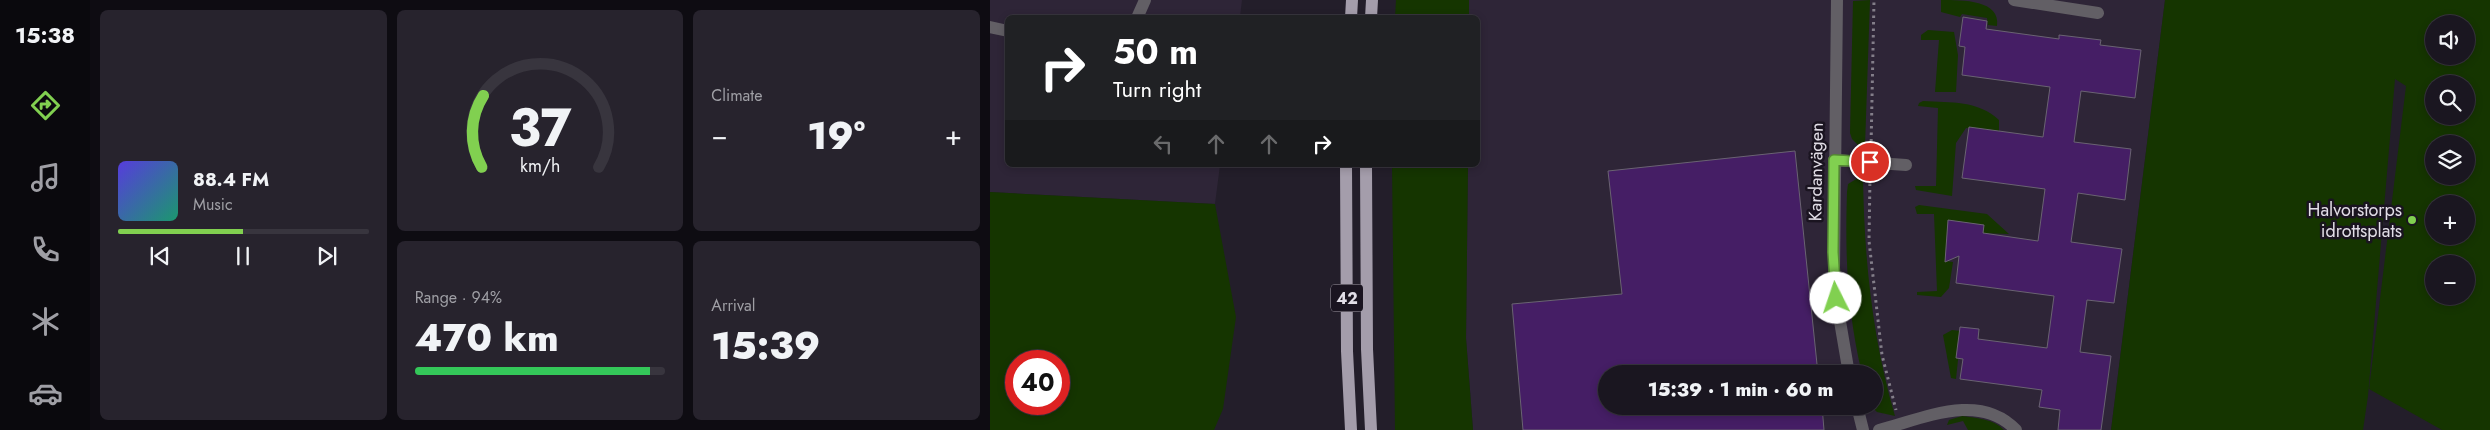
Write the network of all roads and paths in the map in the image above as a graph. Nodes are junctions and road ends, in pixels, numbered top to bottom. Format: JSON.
{"nodes":[{"id":1,"x":1144,"y":0,"type":"edge"},
{"id":2,"x":1352,"y":0,"type":"edge"},
{"id":3,"x":1372,"y":0,"type":"edge"},
{"id":4,"x":1837,"y":0,"type":"edge"},
{"id":5,"x":1874,"y":0,"type":"edge"},
{"id":6,"x":2014,"y":0,"type":"edge"},
{"id":7,"x":2098,"y":13,"type":"dead end"},
{"id":8,"x":1139,"y":15,"type":"edge"},
{"id":9,"x":1351,"y":15,"type":"edge"},
{"id":10,"x":1371,"y":15,"type":"edge"},
{"id":11,"x":990,"y":27,"type":"edge"},
{"id":12,"x":1005,"y":30,"type":"edge"},
{"id":13,"x":1834,"y":160,"type":"junction"},
{"id":14,"x":1870,"y":162,"type":"junction"},
{"id":15,"x":1906,"y":164,"type":"dead end"},
{"id":16,"x":1346,"y":167,"type":"edge"},
{"id":17,"x":1366,"y":167,"type":"edge"},
{"id":18,"x":1847,"y":365,"type":"edge"},
{"id":19,"x":1859,"y":415,"type":"edge"},
{"id":20,"x":1900,"y":424,"type":"junction"},
{"id":21,"x":1351,"y":430,"type":"edge"},
{"id":22,"x":1371,"y":430,"type":"edge"},
{"id":23,"x":1863,"y":430,"type":"edge"},
{"id":24,"x":1879,"y":430,"type":"edge"},
{"id":25,"x":2016,"y":430,"type":"edge"}],
"edges":[{"from":1,"to":8,"type":"street"},
{"from":2,"to":9,"type":"main road"},
{"from":3,"to":10,"type":"main road"},
{"from":4,"to":13,"type":"street","name":"Kardanvägen"},
{"from":5,"to":14,"type":"path"},
{"from":6,"to":7,"type":"street"},
{"from":11,"to":12,"type":"street"},
{"from":13,"to":14,"type":"street"},
{"from":13,"to":18,"type":"street","name":"Kardanvägen"},
{"from":14,"to":15,"type":"street"},
{"from":14,"to":20,"type":"path"},
{"from":16,"to":21,"type":"main road","number":"42"},
{"from":17,"to":22,"type":"main road","number":"42"},
{"from":19,"to":23,"type":"street"},
{"from":20,"to":24,"type":"street"},
{"from":20,"to":25,"type":"street"}]}
